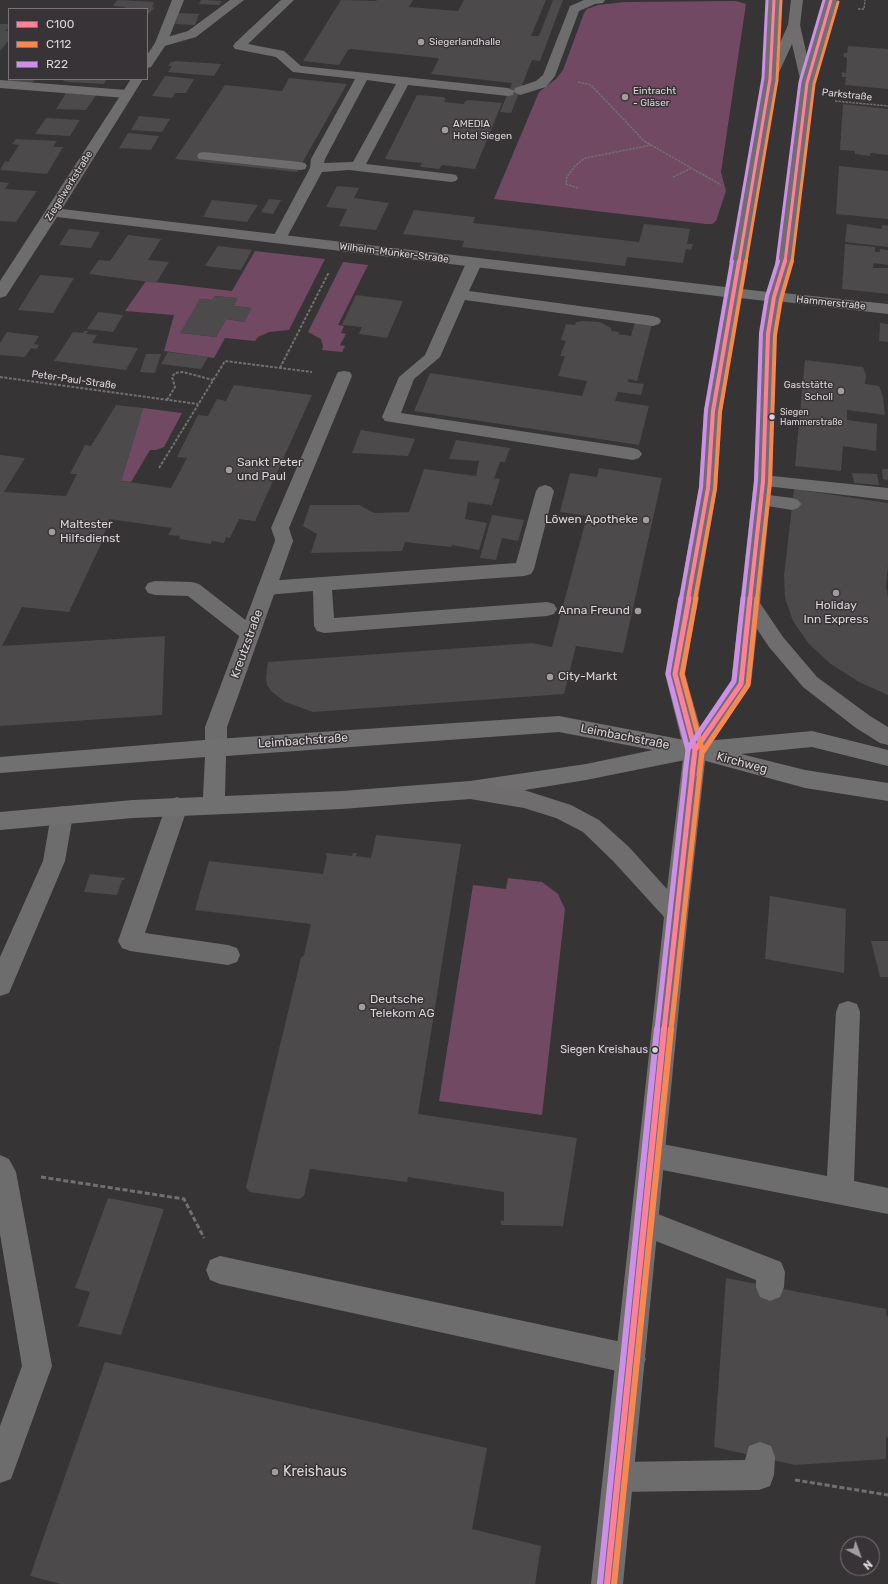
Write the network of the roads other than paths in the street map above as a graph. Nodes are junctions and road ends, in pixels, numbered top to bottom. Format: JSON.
{"nodes":[{"id":1,"x":178,"y":0,"type":"edge"},
{"id":2,"x":238,"y":0,"type":"edge"},
{"id":3,"x":288,"y":0,"type":"edge"},
{"id":4,"x":600,"y":0,"type":"edge"},
{"id":5,"x":774,"y":0,"type":"edge"},
{"id":6,"x":797,"y":0,"type":"edge"},
{"id":7,"x":831,"y":0,"type":"edge"},
{"id":8,"x":794,"y":25,"type":"junction"},
{"id":9,"x":161,"y":43,"type":"junction"},
{"id":10,"x":148,"y":62,"type":"edge"},
{"id":11,"x":363,"y":76,"type":"junction"},
{"id":12,"x":770,"y":79,"type":"junction"},
{"id":13,"x":135,"y":80,"type":"edge"},
{"id":14,"x":404,"y":80,"type":"junction"},
{"id":15,"x":807,"y":83,"type":"junction"},
{"id":16,"x":0,"y":84,"type":"edge"},
{"id":17,"x":126,"y":94,"type":"junction"},
{"id":18,"x":204,"y":156,"type":"dead end"},
{"id":19,"x":300,"y":166,"type":"dead end"},
{"id":20,"x":357,"y":167,"type":"junction"},
{"id":21,"x":317,"y":168,"type":"junction"},
{"id":22,"x":451,"y":178,"type":"dead end"},
{"id":23,"x":53,"y":212,"type":"junction"},
{"id":24,"x":279,"y":239,"type":"junction"},
{"id":25,"x":474,"y":263,"type":"junction"},
{"id":26,"x":0,"y":293,"type":"edge"},
{"id":27,"x":734,"y":293,"type":"junction"},
{"id":28,"x":459,"y":294,"type":"junction"},
{"id":29,"x":774,"y":297,"type":"junction"},
{"id":30,"x":888,"y":310,"type":"edge"},
{"id":31,"x":653,"y":321,"type":"dead end"},
{"id":32,"x":344,"y":376,"type":"road end"},
{"id":33,"x":633,"y":454,"type":"dead end"},
{"id":34,"x":763,"y":481,"type":"junction"},
{"id":35,"x":546,"y":491,"type":"dead end"},
{"id":36,"x":885,"y":498,"type":"edge"},
{"id":37,"x":761,"y":500,"type":"junction"},
{"id":38,"x":792,"y":504,"type":"dead end"},
{"id":39,"x":322,"y":584,"type":"junction"},
{"id":40,"x":155,"y":588,"type":"dead end"},
{"id":41,"x":267,"y":588,"type":"junction"},
{"id":42,"x":750,"y":604,"type":"junction"},
{"id":43,"x":547,"y":609,"type":"dead end"},
{"id":44,"x":250,"y":634,"type":"junction"},
{"id":45,"x":888,"y":737,"type":"edge"},
{"id":46,"x":216,"y":748,"type":"junction"},
{"id":47,"x":695,"y":750,"type":"junction"},
{"id":48,"x":888,"y":758,"type":"edge"},
{"id":49,"x":0,"y":765,"type":"edge"},
{"id":50,"x":470,"y":790,"type":"junction"},
{"id":51,"x":888,"y":792,"type":"edge"},
{"id":52,"x":214,"y":805,"type":"junction"},
{"id":53,"x":177,"y":806,"type":"junction"},
{"id":54,"x":62,"y":815,"type":"junction"},
{"id":55,"x":0,"y":821,"type":"edge"},
{"id":56,"x":676,"y":914,"type":"junction"},
{"id":57,"x":228,"y":955,"type":"dead end"},
{"id":58,"x":0,"y":985,"type":"edge"},
{"id":59,"x":848,"y":1012,"type":"dead end"},
{"id":60,"x":652,"y":1155,"type":"junction"},
{"id":61,"x":1,"y":1170,"type":"edge"},
{"id":62,"x":840,"y":1191,"type":"junction"},
{"id":63,"x":888,"y":1201,"type":"edge"},
{"id":64,"x":645,"y":1223,"type":"junction"},
{"id":65,"x":220,"y":1270,"type":"road end"},
{"id":66,"x":770,"y":1287,"type":"dead end"},
{"id":67,"x":631,"y":1359,"type":"junction"},
{"id":68,"x":760,"y":1466,"type":"road end"},
{"id":69,"x":0,"y":1468,"type":"edge"},
{"id":70,"x":619,"y":1477,"type":"junction"},
{"id":71,"x":607,"y":1584,"type":"edge"}],
"edges":[{"from":1,"to":9,"type":"street"},
{"from":2,"to":9,"type":"street"},
{"from":3,"to":11,"type":"street"},
{"from":4,"to":14,"type":"street"},
{"from":5,"to":12,"type":"main road"},
{"from":6,"to":8,"type":"highway"},
{"from":7,"to":15,"type":"main road"},
{"from":8,"to":12,"type":"main road"},
{"from":8,"to":15,"type":"main road"},
{"from":9,"to":10,"type":"street"},
{"from":11,"to":14,"type":"street"},
{"from":11,"to":21,"type":"street"},
{"from":12,"to":27,"type":"main road"},
{"from":13,"to":17,"type":"street","name":"Ziegelwerkstraße"},
{"from":14,"to":20,"type":"street"},
{"from":15,"to":29,"type":"main road"},
{"from":16,"to":17,"type":"street"},
{"from":17,"to":23,"type":"street","name":"Ziegelwerkstraße"},
{"from":18,"to":19,"type":"street"},
{"from":20,"to":21,"type":"street"},
{"from":20,"to":22,"type":"street"},
{"from":21,"to":24,"type":"street"},
{"from":23,"to":24,"type":"street","name":"Wilhelm-Münker-Straße"},
{"from":23,"to":26,"type":"street","name":"Ziegelwerkstraße"},
{"from":24,"to":25,"type":"street","name":"Wilhelm-Münker-Straße"},
{"from":25,"to":27,"type":"street","name":"Wilhelm-Münker-Straße"},
{"from":25,"to":28,"type":"street"},
{"from":27,"to":29,"type":"main road"},
{"from":27,"to":47,"type":"main road"},
{"from":28,"to":31,"type":"street"},
{"from":28,"to":33,"type":"street"},
{"from":29,"to":30,"type":"street","name":"Hammerstraße"},
{"from":29,"to":34,"type":"main road"},
{"from":32,"to":41,"type":"street","name":"Kreutzstraße"},
{"from":34,"to":36,"type":"street"},
{"from":34,"to":37,"type":"main road"},
{"from":35,"to":39,"type":"street"},
{"from":37,"to":38,"type":"street"},
{"from":37,"to":42,"type":"main road"},
{"from":39,"to":41,"type":"street"},
{"from":39,"to":43,"type":"street"},
{"from":40,"to":44,"type":"street"},
{"from":41,"to":44,"type":"street","name":"Kreutzstraße"},
{"from":42,"to":45,"type":"main road"},
{"from":42,"to":47,"type":"main road"},
{"from":44,"to":46,"type":"street","name":"Kreutzstraße"},
{"from":46,"to":47,"type":"main road","name":"Leimbachstraße"},
{"from":46,"to":49,"type":"main road","name":"Leimbachstraße"},
{"from":46,"to":52,"type":"main road"},
{"from":47,"to":48,"type":"main road","name":"Kirchweg"},
{"from":47,"to":50,"type":"main road","name":"Leimbachstraße"},
{"from":47,"to":51,"type":"main road","name":"Kirchweg"},
{"from":47,"to":56,"type":"main road"},
{"from":50,"to":52,"type":"main road","name":"Leimbachstraße"},
{"from":50,"to":56,"type":"main road"},
{"from":52,"to":53,"type":"main road","name":"Leimbachstraße"},
{"from":53,"to":54,"type":"main road","name":"Leimbachstraße"},
{"from":53,"to":57,"type":"street"},
{"from":54,"to":55,"type":"main road","name":"Leimbachstraße"},
{"from":54,"to":58,"type":"street"},
{"from":56,"to":60,"type":"main road"},
{"from":59,"to":62,"type":"street"},
{"from":60,"to":62,"type":"street"},
{"from":60,"to":64,"type":"main road"},
{"from":61,"to":69,"type":"street"},
{"from":62,"to":63,"type":"street"},
{"from":64,"to":66,"type":"street"},
{"from":64,"to":67,"type":"main road"},
{"from":65,"to":67,"type":"street"},
{"from":67,"to":70,"type":"main road"},
{"from":68,"to":70,"type":"street"},
{"from":70,"to":71,"type":"main road"}]}
